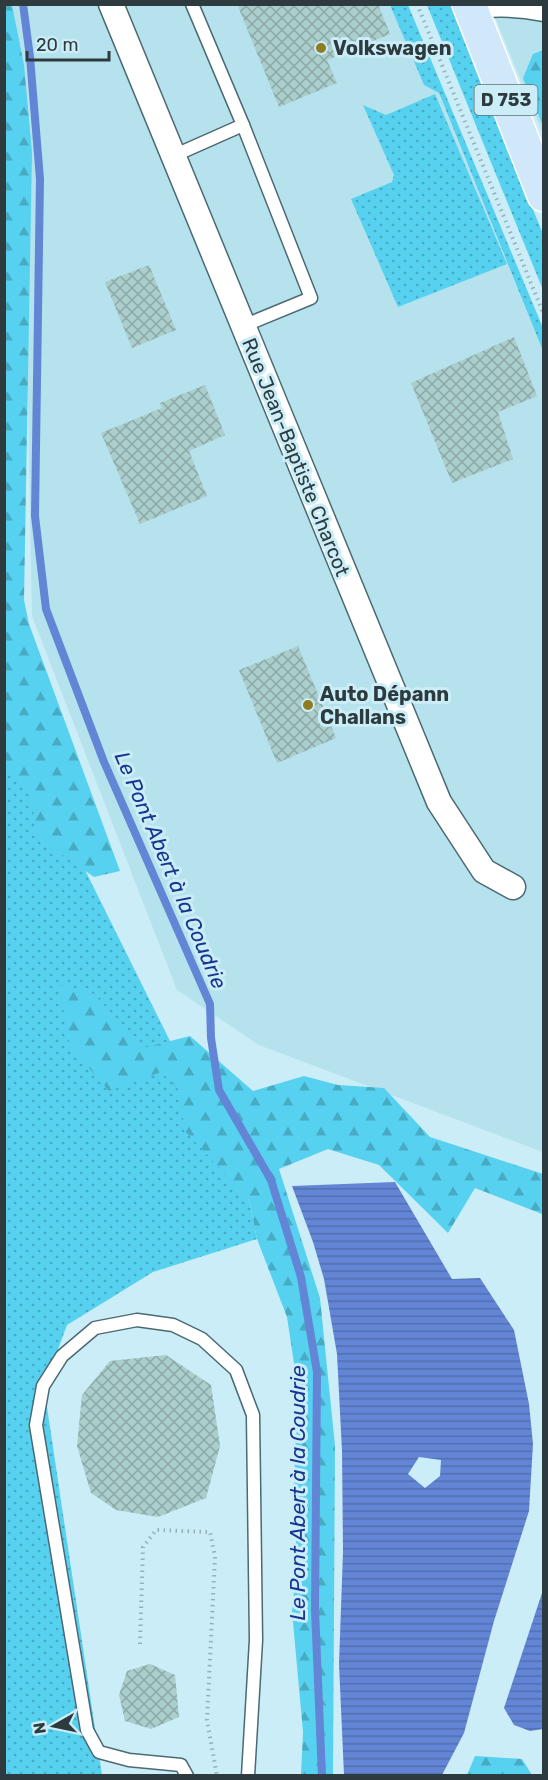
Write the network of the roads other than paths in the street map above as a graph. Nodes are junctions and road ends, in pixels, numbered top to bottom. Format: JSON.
{"nodes":[{"id":1,"x":111,"y":4,"type":"edge"},
{"id":2,"x":192,"y":4,"type":"edge"},
{"id":3,"x":469,"y":6,"type":"edge"},
{"id":4,"x":543,"y":9,"type":"edge"},
{"id":5,"x":243,"y":125,"type":"junction"},
{"id":6,"x":173,"y":156,"type":"junction"},
{"id":7,"x":543,"y":195,"type":"edge"},
{"id":8,"x":243,"y":326,"type":"junction"},
{"id":9,"x":513,"y":886,"type":"dead end"},
{"id":10,"x":187,"y":1776,"type":"edge"},
{"id":11,"x":248,"y":1776,"type":"edge"}],
"edges":[{"from":1,"to":6,"type":"street","name":"Rue Jean-Baptiste Charcot"},
{"from":2,"to":5,"type":"lane"},
{"from":3,"to":4,"type":"street"},
{"from":3,"to":7,"type":"main road","number":"D 753"},
{"from":5,"to":6,"type":"lane"},
{"from":5,"to":8,"type":"lane"},
{"from":6,"to":8,"type":"street","name":"Rue Jean-Baptiste Charcot"},
{"from":8,"to":9,"type":"street","name":"Rue Jean-Baptiste Charcot"},
{"from":10,"to":11,"type":"lane"}]}
